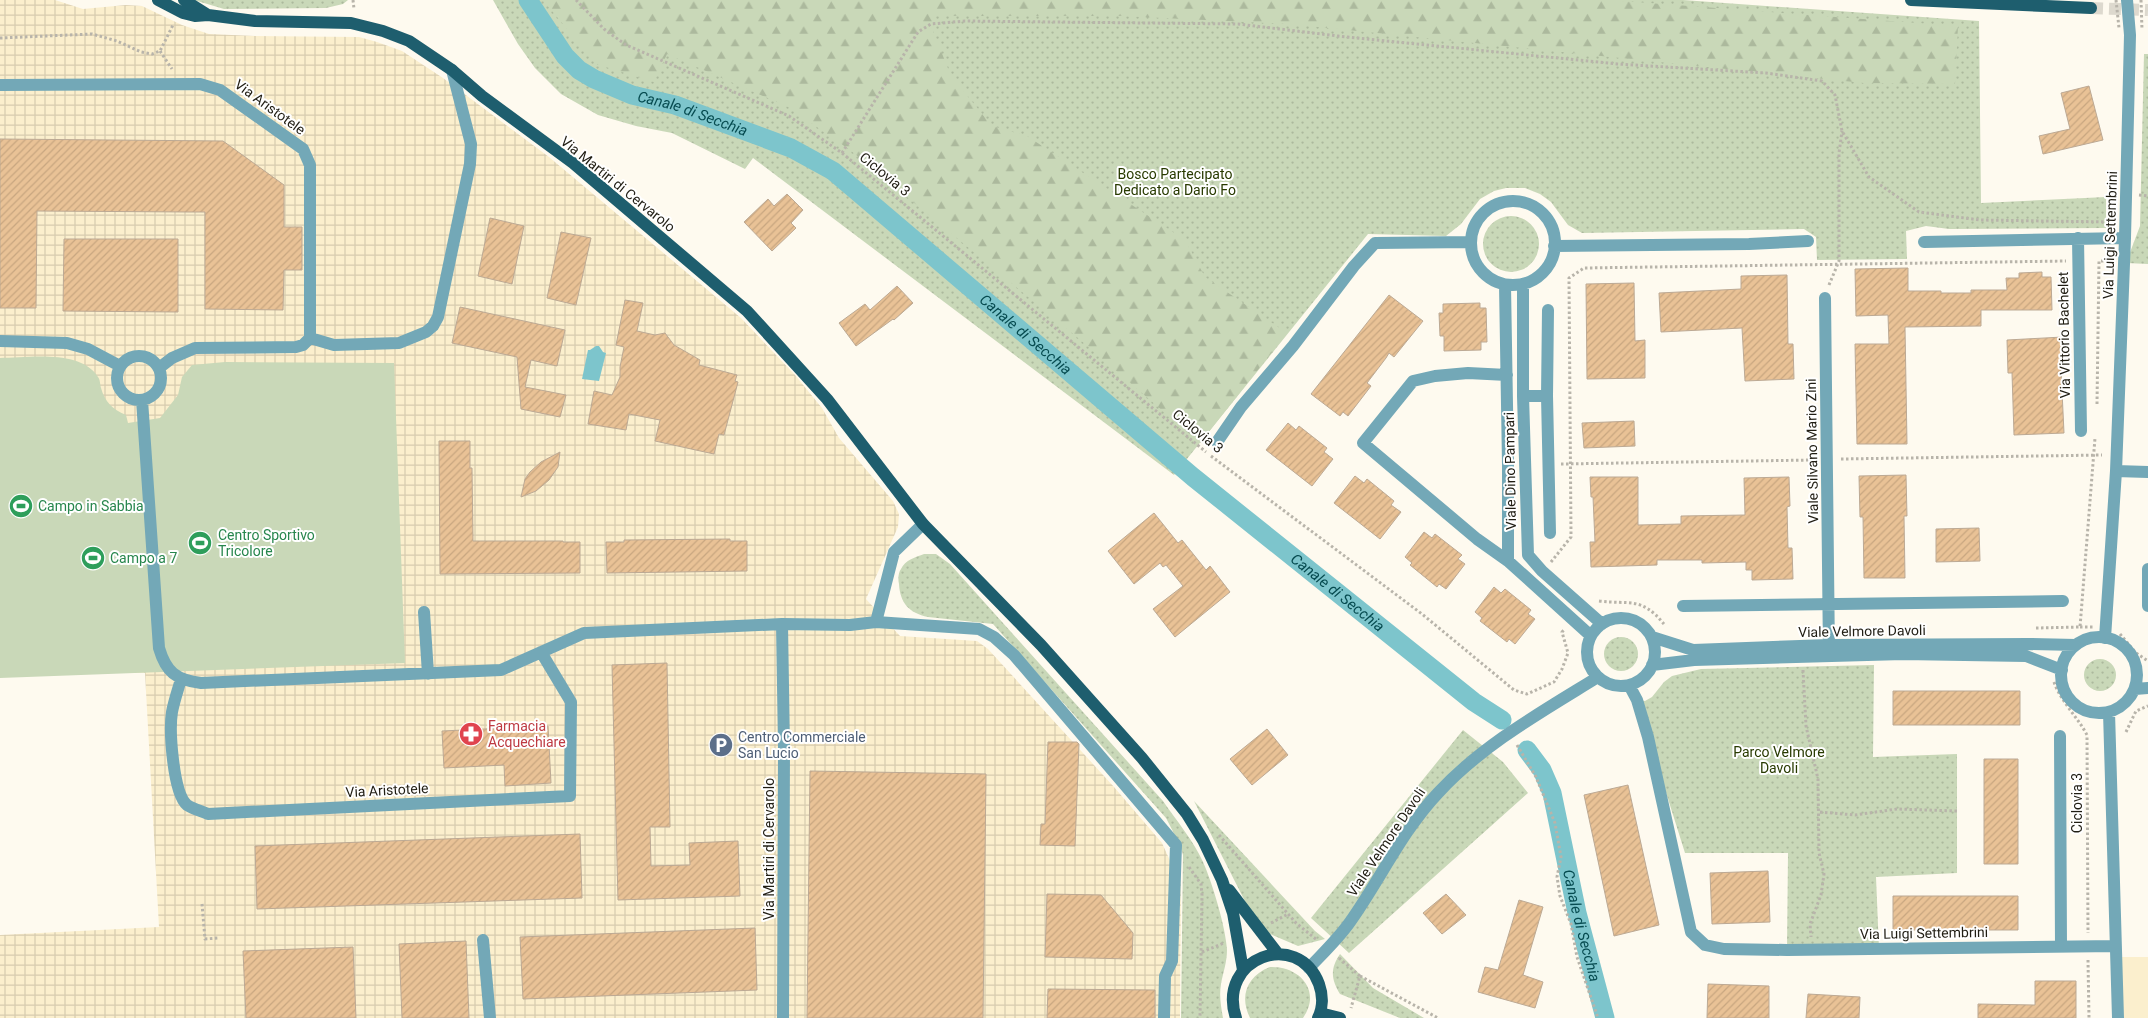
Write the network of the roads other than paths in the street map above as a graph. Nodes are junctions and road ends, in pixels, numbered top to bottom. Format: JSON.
{"nodes":[{"id":1,"x":158,"y":0,"type":"edge"},
{"id":2,"x":184,"y":0,"type":"edge"},
{"id":3,"x":1911,"y":0,"type":"edge"},
{"id":4,"x":2127,"y":0,"type":"edge"},
{"id":5,"x":2091,"y":8,"type":"tunnel mouth"},
{"id":6,"x":208,"y":15,"type":"junction"},
{"id":7,"x":452,"y":70,"type":"junction"},
{"id":8,"x":0,"y":85,"type":"edge"},
{"id":9,"x":2078,"y":238,"type":"junction"},
{"id":10,"x":2125,"y":238,"type":"junction"},
{"id":11,"x":1808,"y":241,"type":"dead end"},
{"id":12,"x":1471,"y":242,"type":"junction"},
{"id":13,"x":1924,"y":242,"type":"dead end"},
{"id":14,"x":1554,"y":246,"type":"junction"},
{"id":15,"x":1505,"y":284,"type":"junction"},
{"id":16,"x":1523,"y":284,"type":"junction"},
{"id":17,"x":1825,"y":298,"type":"road end"},
{"id":18,"x":1548,"y":310,"type":"dead end"},
{"id":19,"x":310,"y":338,"type":"junction"},
{"id":20,"x":0,"y":341,"type":"edge"},
{"id":21,"x":120,"y":366,"type":"junction"},
{"id":22,"x":159,"y":368,"type":"junction"},
{"id":23,"x":1507,"y":375,"type":"junction"},
{"id":24,"x":1523,"y":396,"type":"junction"},
{"id":25,"x":1547,"y":396,"type":"junction"},
{"id":26,"x":142,"y":400,"type":"junction"},
{"id":27,"x":2081,"y":431,"type":"dead end"},
{"id":28,"x":1217,"y":442,"type":"dead end"},
{"id":29,"x":2116,"y":471,"type":"junction"},
{"id":30,"x":2148,"y":472,"type":"edge"},
{"id":31,"x":923,"y":524,"type":"junction"},
{"id":32,"x":1550,"y":533,"type":"dead end"},
{"id":33,"x":1508,"y":561,"type":"junction"},
{"id":34,"x":2148,"y":569,"type":"edge"},
{"id":35,"x":2063,"y":601,"type":"dead end"},
{"id":36,"x":1828,"y":604,"type":"junction"},
{"id":37,"x":1683,"y":606,"type":"dead end"},
{"id":38,"x":2148,"y":606,"type":"edge"},
{"id":39,"x":424,"y":612,"type":"dead end"},
{"id":40,"x":876,"y":622,"type":"junction"},
{"id":41,"x":782,"y":624,"type":"junction"},
{"id":42,"x":1602,"y":624,"type":"junction"},
{"id":43,"x":1591,"y":636,"type":"junction"},
{"id":44,"x":1652,"y":637,"type":"junction"},
{"id":45,"x":2105,"y":638,"type":"junction"},
{"id":46,"x":2076,"y":645,"type":"junction"},
{"id":47,"x":1829,"y":651,"type":"junction"},
{"id":48,"x":541,"y":652,"type":"junction"},
{"id":49,"x":1652,"y":665,"type":"junction"},
{"id":50,"x":2142,"y":668,"type":"edge"},
{"id":51,"x":2062,"y":670,"type":"junction"},
{"id":52,"x":428,"y":674,"type":"junction"},
{"id":53,"x":1598,"y":677,"type":"junction"},
{"id":54,"x":181,"y":679,"type":"junction"},
{"id":55,"x":1628,"y":685,"type":"junction"},
{"id":56,"x":2148,"y":688,"type":"edge"},
{"id":57,"x":2135,"y":689,"type":"junction"},
{"id":58,"x":2109,"y":712,"type":"junction"},
{"id":59,"x":2060,"y":736,"type":"dead end"},
{"id":60,"x":1222,"y":880,"type":"junction"},
{"id":61,"x":484,"y":940,"type":"dead end"},
{"id":62,"x":2116,"y":946,"type":"junction"},
{"id":63,"x":2061,"y":947,"type":"junction"},
{"id":64,"x":1278,"y":954,"type":"junction"},
{"id":65,"x":1309,"y":968,"type":"junction"},
{"id":66,"x":1243,"y":970,"type":"junction"},
{"id":67,"x":1319,"y":1015,"type":"edge"},
{"id":68,"x":490,"y":1018,"type":"edge"},
{"id":69,"x":783,"y":1018,"type":"edge"},
{"id":70,"x":1164,"y":1018,"type":"edge"},
{"id":71,"x":1236,"y":1018,"type":"edge"},
{"id":72,"x":1340,"y":1018,"type":"edge"},
{"id":73,"x":2118,"y":1018,"type":"edge"}],
"edges":[{"from":1,"to":6,"type":"main road","name":"Via Martiri di Cervarolo"},
{"from":2,"to":6,"type":"main road","name":"Via Martiri di Cervarolo"},
{"from":3,"to":5,"type":"main road"},
{"from":4,"to":10,"type":"street","name":"Via Luigi Settembrini"},
{"from":6,"to":7,"type":"main road","name":"Via Martiri di Cervarolo"},
{"from":7,"to":19,"type":"street"},
{"from":7,"to":31,"type":"main road","name":"Via Martiri di Cervarolo"},
{"from":8,"to":19,"type":"street","name":"Via Aristotele"},
{"from":9,"to":10,"type":"street"},
{"from":9,"to":13,"type":"street"},
{"from":9,"to":27,"type":"street","name":"Via Vittorio Bachelet"},
{"from":10,"to":29,"type":"street","name":"Via Luigi Settembrini"},
{"from":11,"to":14,"type":"street"},
{"from":12,"to":14,"type":"street"},
{"from":12,"to":15,"type":"street"},
{"from":12,"to":28,"type":"street"},
{"from":14,"to":16,"type":"street"},
{"from":15,"to":16,"type":"street"},
{"from":15,"to":23,"type":"street","name":"Viale Dino Pampari"},
{"from":16,"to":24,"type":"street","name":"Viale Dino Pampari"},
{"from":17,"to":36,"type":"street","name":"Viale Silvano Mario Zini"},
{"from":18,"to":25,"type":"street"},
{"from":19,"to":22,"type":"street"},
{"from":20,"to":21,"type":"street"},
{"from":21,"to":22,"type":"street"},
{"from":21,"to":26,"type":"street"},
{"from":22,"to":26,"type":"street"},
{"from":23,"to":33,"type":"street","name":"Viale Dino Pampari"},
{"from":23,"to":33,"type":"street"},
{"from":24,"to":25,"type":"street"},
{"from":24,"to":42,"type":"street","name":"Viale Dino Pampari"},
{"from":25,"to":32,"type":"street"},
{"from":26,"to":54,"type":"street"},
{"from":29,"to":30,"type":"street"},
{"from":29,"to":45,"type":"street","name":"Via Luigi Settembrini"},
{"from":31,"to":40,"type":"street"},
{"from":31,"to":60,"type":"main road","name":"Via Martiri di Cervarolo"},
{"from":33,"to":43,"type":"street"},
{"from":34,"to":38,"type":"street"},
{"from":35,"to":36,"type":"street"},
{"from":36,"to":37,"type":"street"},
{"from":36,"to":47,"type":"street","name":"Viale Silvano Mario Zini"},
{"from":39,"to":52,"type":"street"},
{"from":40,"to":41,"type":"street"},
{"from":40,"to":70,"type":"street"},
{"from":41,"to":48,"type":"street"},
{"from":41,"to":69,"type":"street","name":"Via Martiri di Cervarolo"},
{"from":42,"to":43,"type":"street"},
{"from":42,"to":44,"type":"street","name":"Viale Velmore Davoli"},
{"from":43,"to":53,"type":"street"},
{"from":44,"to":47,"type":"street","name":"Viale Velmore Davoli"},
{"from":44,"to":49,"type":"street"},
{"from":45,"to":46,"type":"street"},
{"from":45,"to":50,"type":"street"},
{"from":46,"to":47,"type":"street","name":"Viale Velmore Davoli"},
{"from":46,"to":51,"type":"street"},
{"from":47,"to":49,"type":"street","name":"Viale Velmore Davoli"},
{"from":47,"to":51,"type":"street","name":"Viale Velmore Davoli"},
{"from":48,"to":52,"type":"street"},
{"from":48,"to":54,"type":"street","name":"Via Aristotele"},
{"from":49,"to":55,"type":"street"},
{"from":50,"to":57,"type":"street"},
{"from":51,"to":58,"type":"street"},
{"from":52,"to":54,"type":"street"},
{"from":53,"to":55,"type":"street"},
{"from":53,"to":65,"type":"street","name":"Viale Velmore Davoli"},
{"from":55,"to":63,"type":"street","name":"Via Luigi Settembrini"},
{"from":56,"to":57,"type":"street"},
{"from":57,"to":58,"type":"street"},
{"from":58,"to":62,"type":"street"},
{"from":59,"to":63,"type":"street"},
{"from":60,"to":64,"type":"main road","name":"Via Martiri di Cervarolo"},
{"from":60,"to":66,"type":"main road","name":"Via Martiri di Cervarolo"},
{"from":61,"to":68,"type":"street"},
{"from":62,"to":63,"type":"street","name":"Via Luigi Settembrini"},
{"from":62,"to":73,"type":"street"},
{"from":64,"to":65,"type":"main road","name":"Via Martiri di Cervarolo"},
{"from":64,"to":66,"type":"main road"},
{"from":65,"to":67,"type":"main road"},
{"from":66,"to":71,"type":"main road"},
{"from":67,"to":72,"type":"main road"}]}
